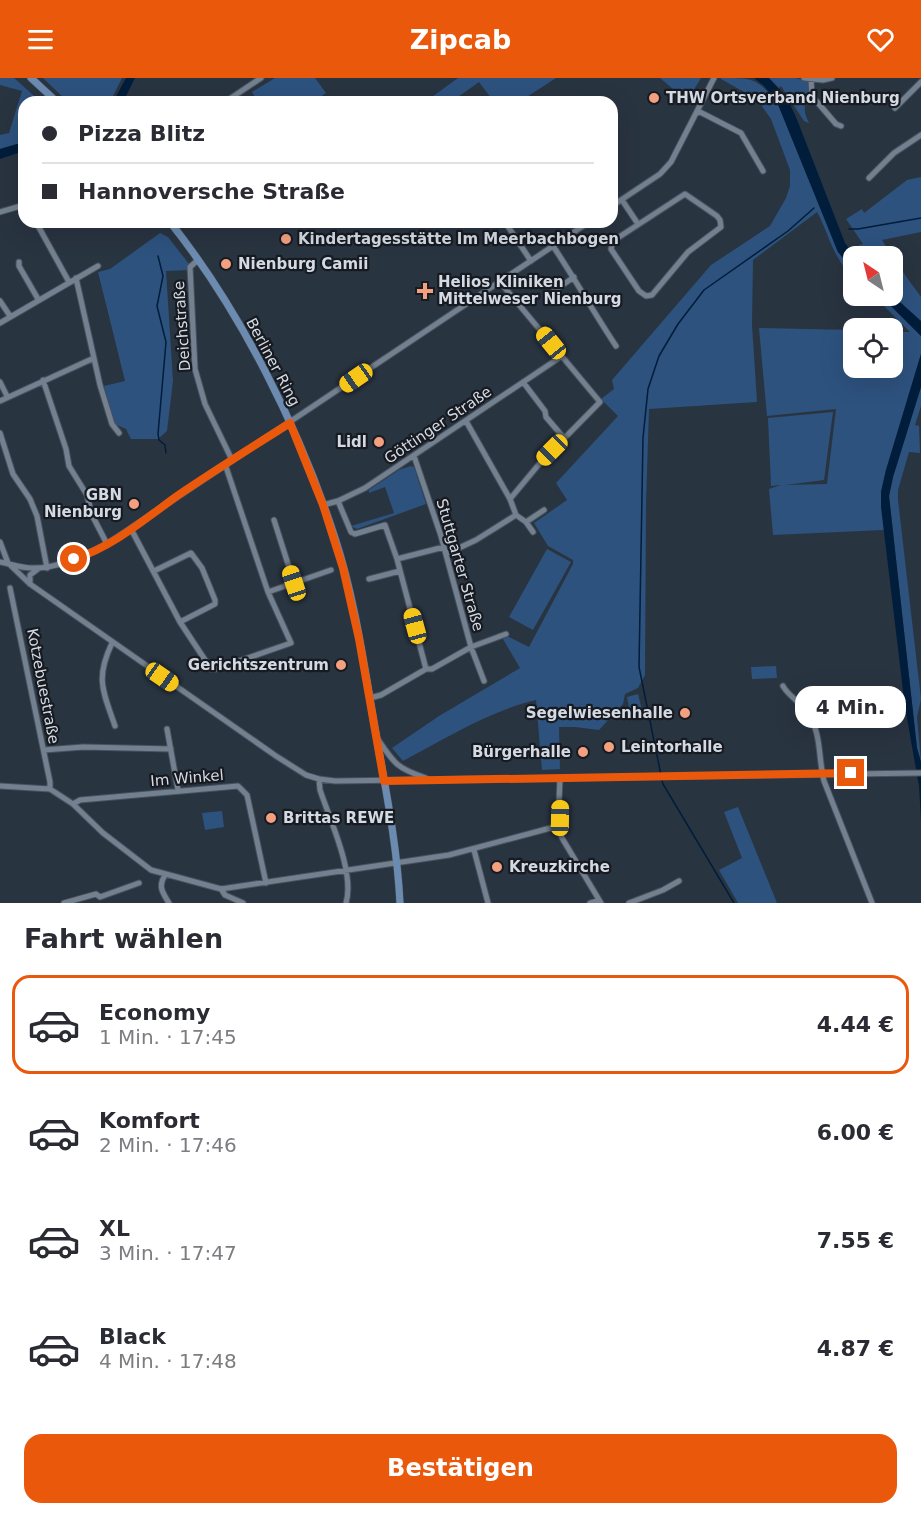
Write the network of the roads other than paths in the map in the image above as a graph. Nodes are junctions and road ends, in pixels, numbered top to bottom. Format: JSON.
{"nodes":[{"id":1,"x":31,"y":78,"type":"edge"},
{"id":2,"x":261,"y":78,"type":"edge"},
{"id":3,"x":714,"y":78,"type":"edge"},
{"id":4,"x":804,"y":78,"type":"edge"},
{"id":5,"x":832,"y":78,"type":"edge"},
{"id":6,"x":811,"y":80,"type":"junction"},
{"id":7,"x":921,"y":82,"type":"edge"},
{"id":8,"x":50,"y":96,"type":"edge"},
{"id":9,"x":234,"y":96,"type":"edge"},
{"id":10,"x":895,"y":108,"type":"dead end"},
{"id":11,"x":698,"y":111,"type":"junction"},
{"id":12,"x":841,"y":126,"type":"dead end"},
{"id":13,"x":921,"y":135,"type":"edge"},
{"id":14,"x":763,"y":171,"type":"dead end"},
{"id":15,"x":869,"y":178,"type":"dead end"},
{"id":16,"x":622,"y":200,"type":"junction"},
{"id":17,"x":618,"y":202,"type":"edge"},
{"id":18,"x":18,"y":207,"type":"edge"},
{"id":19,"x":0,"y":212,"type":"edge"},
{"id":20,"x":638,"y":224,"type":"junction"},
{"id":21,"x":39,"y":228,"type":"edge"},
{"id":22,"x":174,"y":228,"type":"edge"},
{"id":23,"x":509,"y":228,"type":"edge"},
{"id":24,"x":580,"y":228,"type":"edge"},
{"id":25,"x":553,"y":246,"type":"junction"},
{"id":26,"x":198,"y":260,"type":"junction"},
{"id":27,"x":531,"y":261,"type":"junction"},
{"id":28,"x":20,"y":262,"type":"dead end"},
{"id":29,"x":98,"y":266,"type":"dead end"},
{"id":30,"x":574,"y":277,"type":"junction"},
{"id":31,"x":76,"y":278,"type":"junction"},
{"id":32,"x":69,"y":282,"type":"junction"},
{"id":33,"x":500,"y":282,"type":"junction"},
{"id":34,"x":554,"y":291,"type":"dead end"},
{"id":35,"x":583,"y":294,"type":"junction"},
{"id":36,"x":39,"y":299,"type":"junction"},
{"id":37,"x":0,"y":301,"type":"edge"},
{"id":38,"x":573,"y":301,"type":"dead end"},
{"id":39,"x":10,"y":316,"type":"junction"},
{"id":40,"x":0,"y":323,"type":"edge"},
{"id":41,"x":616,"y":346,"type":"dead end"},
{"id":42,"x":562,"y":356,"type":"junction"},
{"id":43,"x":94,"y":358,"type":"junction"},
{"id":44,"x":43,"y":380,"type":"junction"},
{"id":45,"x":0,"y":382,"type":"edge"},
{"id":46,"x":523,"y":382,"type":"junction"},
{"id":47,"x":7,"y":396,"type":"junction"},
{"id":48,"x":0,"y":401,"type":"edge"},
{"id":49,"x":466,"y":421,"type":"junction"},
{"id":50,"x":290,"y":423,"type":"junction"},
{"id":51,"x":0,"y":433,"type":"edge"},
{"id":52,"x":119,"y":433,"type":"dead end"},
{"id":53,"x":564,"y":438,"type":"junction"},
{"id":54,"x":414,"y":456,"type":"junction"},
{"id":55,"x":232,"y":460,"type":"junction"},
{"id":56,"x":225,"y":464,"type":"junction"},
{"id":57,"x":510,"y":499,"type":"junction"},
{"id":58,"x":338,"y":501,"type":"junction"},
{"id":59,"x":323,"y":505,"type":"junction"},
{"id":60,"x":544,"y":510,"type":"dead end"},
{"id":61,"x":516,"y":515,"type":"junction"},
{"id":62,"x":274,"y":520,"type":"dead end"},
{"id":63,"x":526,"y":522,"type":"junction"},
{"id":64,"x":131,"y":528,"type":"junction"},
{"id":65,"x":532,"y":532,"type":"dead end"},
{"id":66,"x":0,"y":542,"type":"edge"},
{"id":67,"x":107,"y":544,"type":"junction"},
{"id":68,"x":444,"y":547,"type":"junction"},
{"id":69,"x":446,"y":554,"type":"junction"},
{"id":70,"x":397,"y":559,"type":"junction"},
{"id":71,"x":0,"y":562,"type":"edge"},
{"id":72,"x":8,"y":563,"type":"junction"},
{"id":73,"x":47,"y":567,"type":"junction"},
{"id":74,"x":39,"y":568,"type":"junction"},
{"id":75,"x":331,"y":570,"type":"dead end"},
{"id":76,"x":154,"y":571,"type":"junction"},
{"id":77,"x":400,"y":571,"type":"junction"},
{"id":78,"x":369,"y":579,"type":"dead end"},
{"id":79,"x":294,"y":583,"type":"junction"},
{"id":80,"x":30,"y":584,"type":"junction"},
{"id":81,"x":10,"y":588,"type":"dead end"},
{"id":82,"x":268,"y":592,"type":"junction"},
{"id":83,"x":180,"y":622,"type":"junction"},
{"id":84,"x":506,"y":634,"type":"dead end"},
{"id":85,"x":112,"y":643,"type":"junction"},
{"id":86,"x":471,"y":647,"type":"junction"},
{"id":87,"x":426,"y":669,"type":"junction"},
{"id":88,"x":484,"y":681,"type":"dead end"},
{"id":89,"x":783,"y":686,"type":"dead end"},
{"id":90,"x":370,"y":698,"type":"junction"},
{"id":91,"x":115,"y":726,"type":"dead end"},
{"id":92,"x":167,"y":729,"type":"dead end"},
{"id":93,"x":376,"y":736,"type":"junction"},
{"id":94,"x":171,"y":749,"type":"junction"},
{"id":95,"x":44,"y":750,"type":"junction"},
{"id":96,"x":918,"y":773,"type":"edge"},
{"id":97,"x":823,"y":774,"type":"junction"},
{"id":98,"x":560,"y":778,"type":"junction"},
{"id":99,"x":319,"y":779,"type":"junction"},
{"id":100,"x":429,"y":779,"type":"junction"},
{"id":101,"x":384,"y":781,"type":"junction"},
{"id":102,"x":0,"y":786,"type":"edge"},
{"id":103,"x":50,"y":789,"type":"junction"},
{"id":104,"x":178,"y":790,"type":"junction"},
{"id":105,"x":73,"y":804,"type":"junction"},
{"id":106,"x":558,"y":826,"type":"junction"},
{"id":107,"x":474,"y":850,"type":"junction"},
{"id":108,"x":398,"y":862,"type":"junction"},
{"id":109,"x":346,"y":870,"type":"junction"},
{"id":110,"x":165,"y":875,"type":"junction"},
{"id":111,"x":679,"y":881,"type":"dead end"},
{"id":112,"x":139,"y":883,"type":"dead end"},
{"id":113,"x":266,"y":883,"type":"junction"},
{"id":114,"x":221,"y":889,"type":"junction"},
{"id":115,"x":100,"y":900,"type":"edge"},
{"id":116,"x":600,"y":902,"type":"edge"},
{"id":117,"x":64,"y":903,"type":"edge"},
{"id":118,"x":169,"y":903,"type":"edge"},
{"id":119,"x":243,"y":903,"type":"edge"},
{"id":120,"x":346,"y":903,"type":"edge"},
{"id":121,"x":400,"y":903,"type":"edge"},
{"id":122,"x":488,"y":903,"type":"edge"},
{"id":123,"x":590,"y":903,"type":"edge"},
{"id":124,"x":629,"y":903,"type":"edge"},
{"id":125,"x":872,"y":903,"type":"edge"}],
"edges":[{"from":1,"to":8,"type":"main road"},
{"from":2,"to":9,"type":"street"},
{"from":3,"to":11,"type":"street"},
{"from":4,"to":6,"type":"street"},
{"from":5,"to":6,"type":"street"},
{"from":6,"to":12,"type":"street"},
{"from":7,"to":10,"type":"street"},
{"from":11,"to":14,"type":"street"},
{"from":11,"to":16,"type":"street"},
{"from":13,"to":15,"type":"street"},
{"from":16,"to":17,"type":"street"},
{"from":16,"to":20,"type":"street"},
{"from":18,"to":19,"type":"street"},
{"from":20,"to":20,"type":"street"},
{"from":21,"to":32,"type":"street"},
{"from":22,"to":26,"type":"main road","name":"Berliner Ring"},
{"from":23,"to":27,"type":"street"},
{"from":24,"to":25,"type":"street"},
{"from":25,"to":27,"type":"street"},
{"from":25,"to":30,"type":"street"},
{"from":26,"to":50,"type":"main road","name":"Berliner Ring"},
{"from":26,"to":55,"type":"street","name":"Deichstraße"},
{"from":27,"to":33,"type":"street"},
{"from":28,"to":36,"type":"street"},
{"from":29,"to":31,"type":"street"},
{"from":30,"to":34,"type":"street"},
{"from":30,"to":35,"type":"street"},
{"from":31,"to":32,"type":"street"},
{"from":31,"to":43,"type":"street"},
{"from":32,"to":36,"type":"street"},
{"from":33,"to":42,"type":"street"},
{"from":33,"to":50,"type":"street"},
{"from":35,"to":38,"type":"street"},
{"from":35,"to":41,"type":"street"},
{"from":36,"to":39,"type":"street"},
{"from":37,"to":39,"type":"street"},
{"from":39,"to":40,"type":"street"},
{"from":42,"to":46,"type":"street","name":"Göttinger Straße"},
{"from":42,"to":53,"type":"street"},
{"from":43,"to":44,"type":"street"},
{"from":43,"to":52,"type":"street"},
{"from":44,"to":47,"type":"street"},
{"from":44,"to":67,"type":"street"},
{"from":45,"to":47,"type":"street"},
{"from":46,"to":49,"type":"street","name":"Göttinger Straße"},
{"from":46,"to":53,"type":"street"},
{"from":47,"to":48,"type":"street"},
{"from":49,"to":54,"type":"street","name":"Göttinger Straße"},
{"from":49,"to":57,"type":"street"},
{"from":50,"to":55,"type":"street"},
{"from":50,"to":59,"type":"main road","name":"Berliner Ring"},
{"from":51,"to":73,"type":"street"},
{"from":53,"to":57,"type":"street"},
{"from":54,"to":58,"type":"street","name":"Göttinger Straße"},
{"from":54,"to":68,"type":"street","name":"Stuttgarter Straße"},
{"from":55,"to":56,"type":"street"},
{"from":56,"to":64,"type":"street"},
{"from":56,"to":82,"type":"street"},
{"from":57,"to":61,"type":"street"},
{"from":58,"to":59,"type":"street","name":"Göttinger Straße"},
{"from":58,"to":70,"type":"street"},
{"from":59,"to":90,"type":"main road","name":"Berliner Ring"},
{"from":60,"to":63,"type":"street"},
{"from":61,"to":63,"type":"street"},
{"from":61,"to":69,"type":"street"},
{"from":62,"to":79,"type":"street"},
{"from":63,"to":65,"type":"street"},
{"from":64,"to":67,"type":"street"},
{"from":64,"to":76,"type":"street"},
{"from":66,"to":72,"type":"street"},
{"from":67,"to":73,"type":"street"},
{"from":68,"to":69,"type":"street","name":"Stuttgarter Straße"},
{"from":68,"to":70,"type":"street"},
{"from":69,"to":86,"type":"street","name":"Stuttgarter Straße"},
{"from":70,"to":77,"type":"street"},
{"from":71,"to":72,"type":"street"},
{"from":72,"to":74,"type":"street"},
{"from":72,"to":80,"type":"street"},
{"from":73,"to":74,"type":"street"},
{"from":74,"to":80,"type":"street"},
{"from":75,"to":79,"type":"street"},
{"from":76,"to":83,"type":"street"},
{"from":76,"to":83,"type":"street"},
{"from":77,"to":78,"type":"street"},
{"from":77,"to":87,"type":"street"},
{"from":79,"to":82,"type":"street"},
{"from":80,"to":85,"type":"street"},
{"from":81,"to":95,"type":"street","name":"Kotzebuestraße"},
{"from":82,"to":83,"type":"street"},
{"from":84,"to":86,"type":"street"},
{"from":85,"to":91,"type":"street"},
{"from":85,"to":99,"type":"street"},
{"from":86,"to":87,"type":"street"},
{"from":86,"to":88,"type":"street","name":"Stuttgarter Straße"},
{"from":87,"to":90,"type":"street"},
{"from":89,"to":97,"type":"street"},
{"from":90,"to":93,"type":"main road","name":"Berliner Ring"},
{"from":92,"to":94,"type":"street"},
{"from":93,"to":100,"type":"street","name":"Berliner Ring"},
{"from":93,"to":101,"type":"main road","name":"Berliner Ring"},
{"from":94,"to":95,"type":"street"},
{"from":94,"to":104,"type":"street"},
{"from":95,"to":103,"type":"street","name":"Kotzebuestraße"},
{"from":96,"to":97,"type":"street"},
{"from":97,"to":98,"type":"street"},
{"from":97,"to":125,"type":"street"},
{"from":98,"to":100,"type":"street"},
{"from":98,"to":106,"type":"street"},
{"from":99,"to":101,"type":"street"},
{"from":99,"to":109,"type":"street"},
{"from":100,"to":101,"type":"street"},
{"from":101,"to":108,"type":"main road","name":"Berliner Ring"},
{"from":102,"to":103,"type":"street"},
{"from":103,"to":105,"type":"street"},
{"from":104,"to":105,"type":"street","name":"Im Winkel"},
{"from":104,"to":113,"type":"street","name":"Im Winkel"},
{"from":105,"to":110,"type":"street"},
{"from":106,"to":107,"type":"street"},
{"from":106,"to":116,"type":"street"},
{"from":107,"to":108,"type":"street"},
{"from":107,"to":122,"type":"street"},
{"from":108,"to":109,"type":"street"},
{"from":108,"to":121,"type":"main road","name":"Berliner Ring"},
{"from":109,"to":113,"type":"street"},
{"from":109,"to":120,"type":"street"},
{"from":110,"to":114,"type":"street"},
{"from":110,"to":118,"type":"street"},
{"from":111,"to":124,"type":"street"},
{"from":112,"to":115,"type":"street"},
{"from":113,"to":114,"type":"street"},
{"from":114,"to":119,"type":"street"},
{"from":115,"to":117,"type":"street"},
{"from":116,"to":123,"type":"street"}]}
